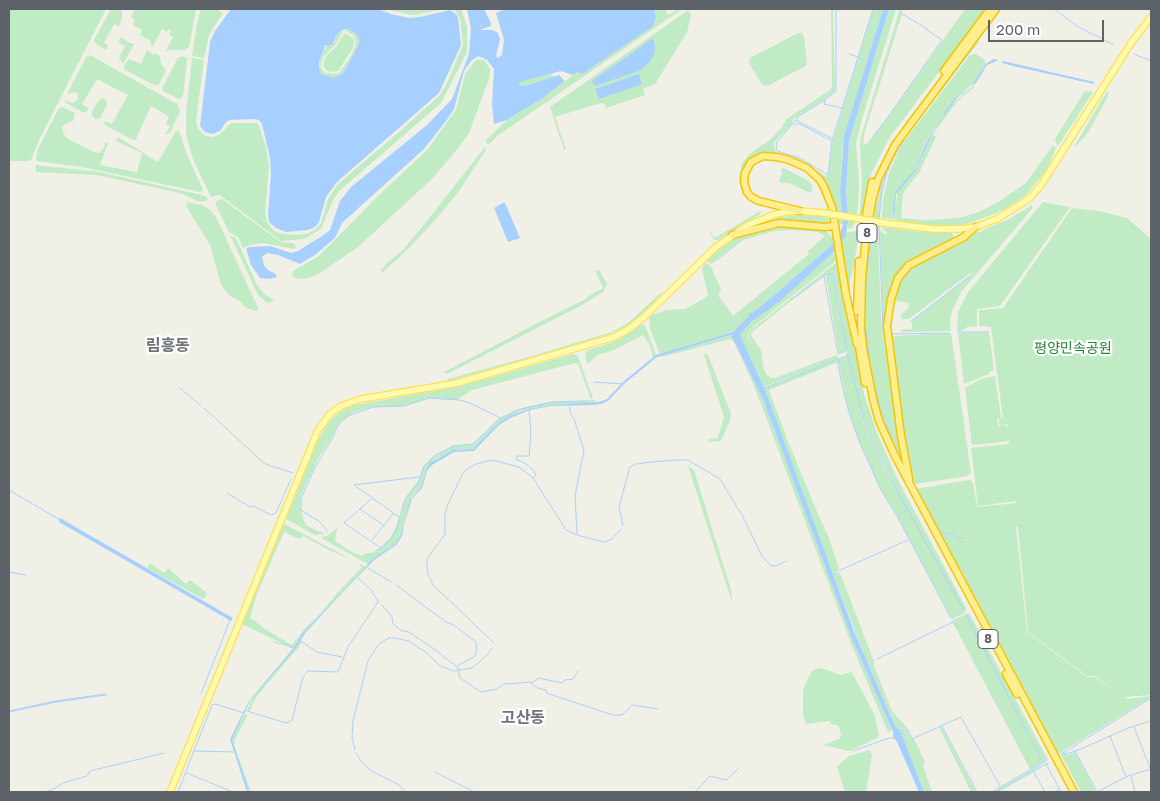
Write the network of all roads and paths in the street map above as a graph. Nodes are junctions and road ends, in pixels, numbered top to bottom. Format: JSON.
{"nodes":[{"id":1,"x":990,"y":9,"type":"edge"},
{"id":2,"x":996,"y":9,"type":"edge"},
{"id":3,"x":1151,"y":17,"type":"edge"},
{"id":4,"x":800,"y":211,"type":"junction"},
{"id":5,"x":834,"y":226,"type":"junction"},
{"id":6,"x":975,"y":227,"type":"junction"},
{"id":7,"x":732,"y":235,"type":"junction"},
{"id":8,"x":859,"y":352,"type":"junction"},
{"id":9,"x":911,"y":487,"type":"junction"},
{"id":10,"x":170,"y":792,"type":"edge"},
{"id":11,"x":1070,"y":792,"type":"edge"},
{"id":12,"x":1074,"y":792,"type":"edge"}],
"edges":[{"from":1,"to":8,"type":"highway","number":"8"},
{"from":2,"to":9,"type":"highway","number":"8"},
{"from":3,"to":6,"type":"main road"},
{"from":4,"to":5,"type":"highway"},
{"from":4,"to":6,"type":"main road","bridge":true},
{"from":4,"to":7,"type":"main road"},
{"from":5,"to":7,"type":"highway"},
{"from":5,"to":8,"type":"highway"},
{"from":6,"to":9,"type":"highway"},
{"from":7,"to":10,"type":"main road"},
{"from":8,"to":11,"type":"highway","number":"8"},
{"from":9,"to":12,"type":"highway","number":"8"}]}
